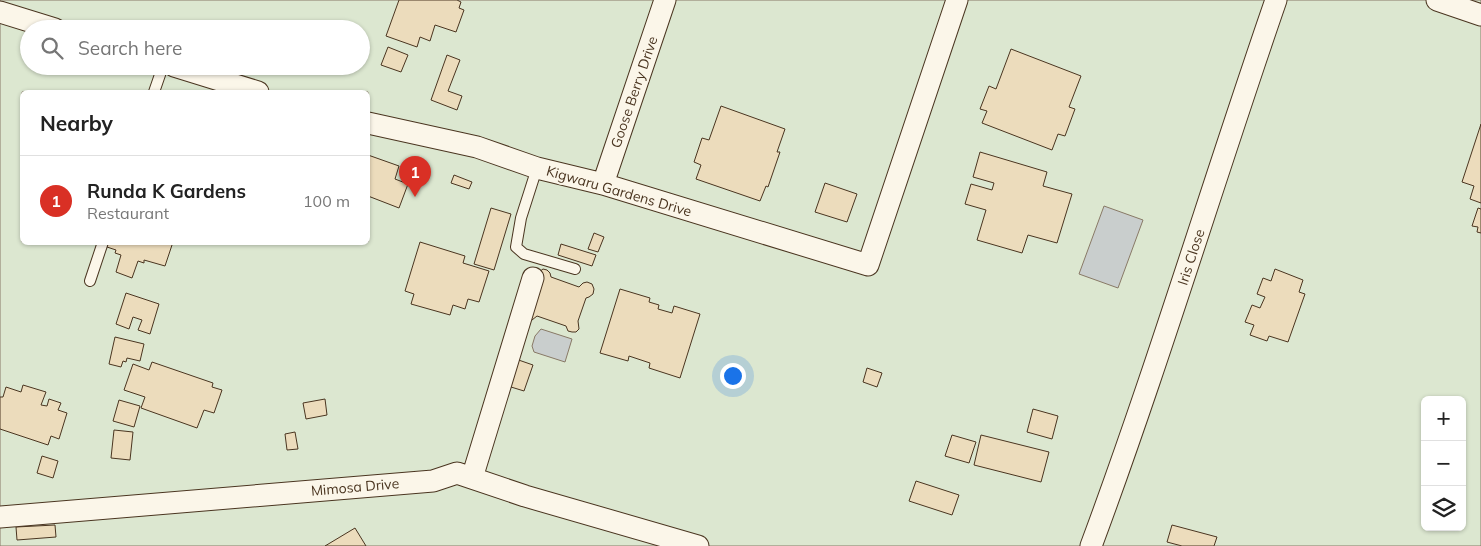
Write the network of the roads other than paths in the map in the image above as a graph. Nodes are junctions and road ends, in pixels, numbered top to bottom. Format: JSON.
{"nodes":[{"id":1,"x":665,"y":0,"type":"edge"},
{"id":2,"x":957,"y":0,"type":"edge"},
{"id":3,"x":1276,"y":0,"type":"edge"},
{"id":4,"x":1437,"y":0,"type":"edge"},
{"id":5,"x":0,"y":12,"type":"edge"},
{"id":6,"x":1481,"y":15,"type":"edge"},
{"id":7,"x":26,"y":20,"type":"edge"},
{"id":8,"x":160,"y":75,"type":"edge"},
{"id":9,"x":203,"y":75,"type":"edge"},
{"id":10,"x":155,"y":90,"type":"edge"},
{"id":11,"x":252,"y":90,"type":"edge"},
{"id":12,"x":370,"y":124,"type":"edge"},
{"id":13,"x":537,"y":168,"type":"junction"},
{"id":14,"x":603,"y":184,"type":"junction"},
{"id":15,"x":102,"y":245,"type":"edge"},
{"id":16,"x":575,"y":269,"type":"dead end"},
{"id":17,"x":533,"y":278,"type":"dead end"},
{"id":18,"x":90,"y":281,"type":"dead end"},
{"id":19,"x":472,"y":478,"type":"junction"},
{"id":20,"x":0,"y":516,"type":"edge"},
{"id":21,"x":698,"y":546,"type":"edge"},
{"id":22,"x":1091,"y":546,"type":"edge"}],
"edges":[{"from":1,"to":14,"type":"street","name":"Goose Berry Drive"},
{"from":2,"to":14,"type":"street","name":"Kigwaru Gardens Drive"},
{"from":3,"to":22,"type":"street","name":"Iris Close"},
{"from":4,"to":6,"type":"street"},
{"from":5,"to":7,"type":"street"},
{"from":8,"to":10,"type":"lane"},
{"from":9,"to":11,"type":"street"},
{"from":12,"to":13,"type":"street","name":"Kigwaru Gardens Drive"},
{"from":13,"to":14,"type":"street","name":"Kigwaru Gardens Drive"},
{"from":13,"to":16,"type":"lane"},
{"from":15,"to":18,"type":"lane"},
{"from":17,"to":19,"type":"street"},
{"from":19,"to":20,"type":"street","name":"Mimosa Drive"},
{"from":19,"to":21,"type":"street","name":"Mimosa Drive"}]}
